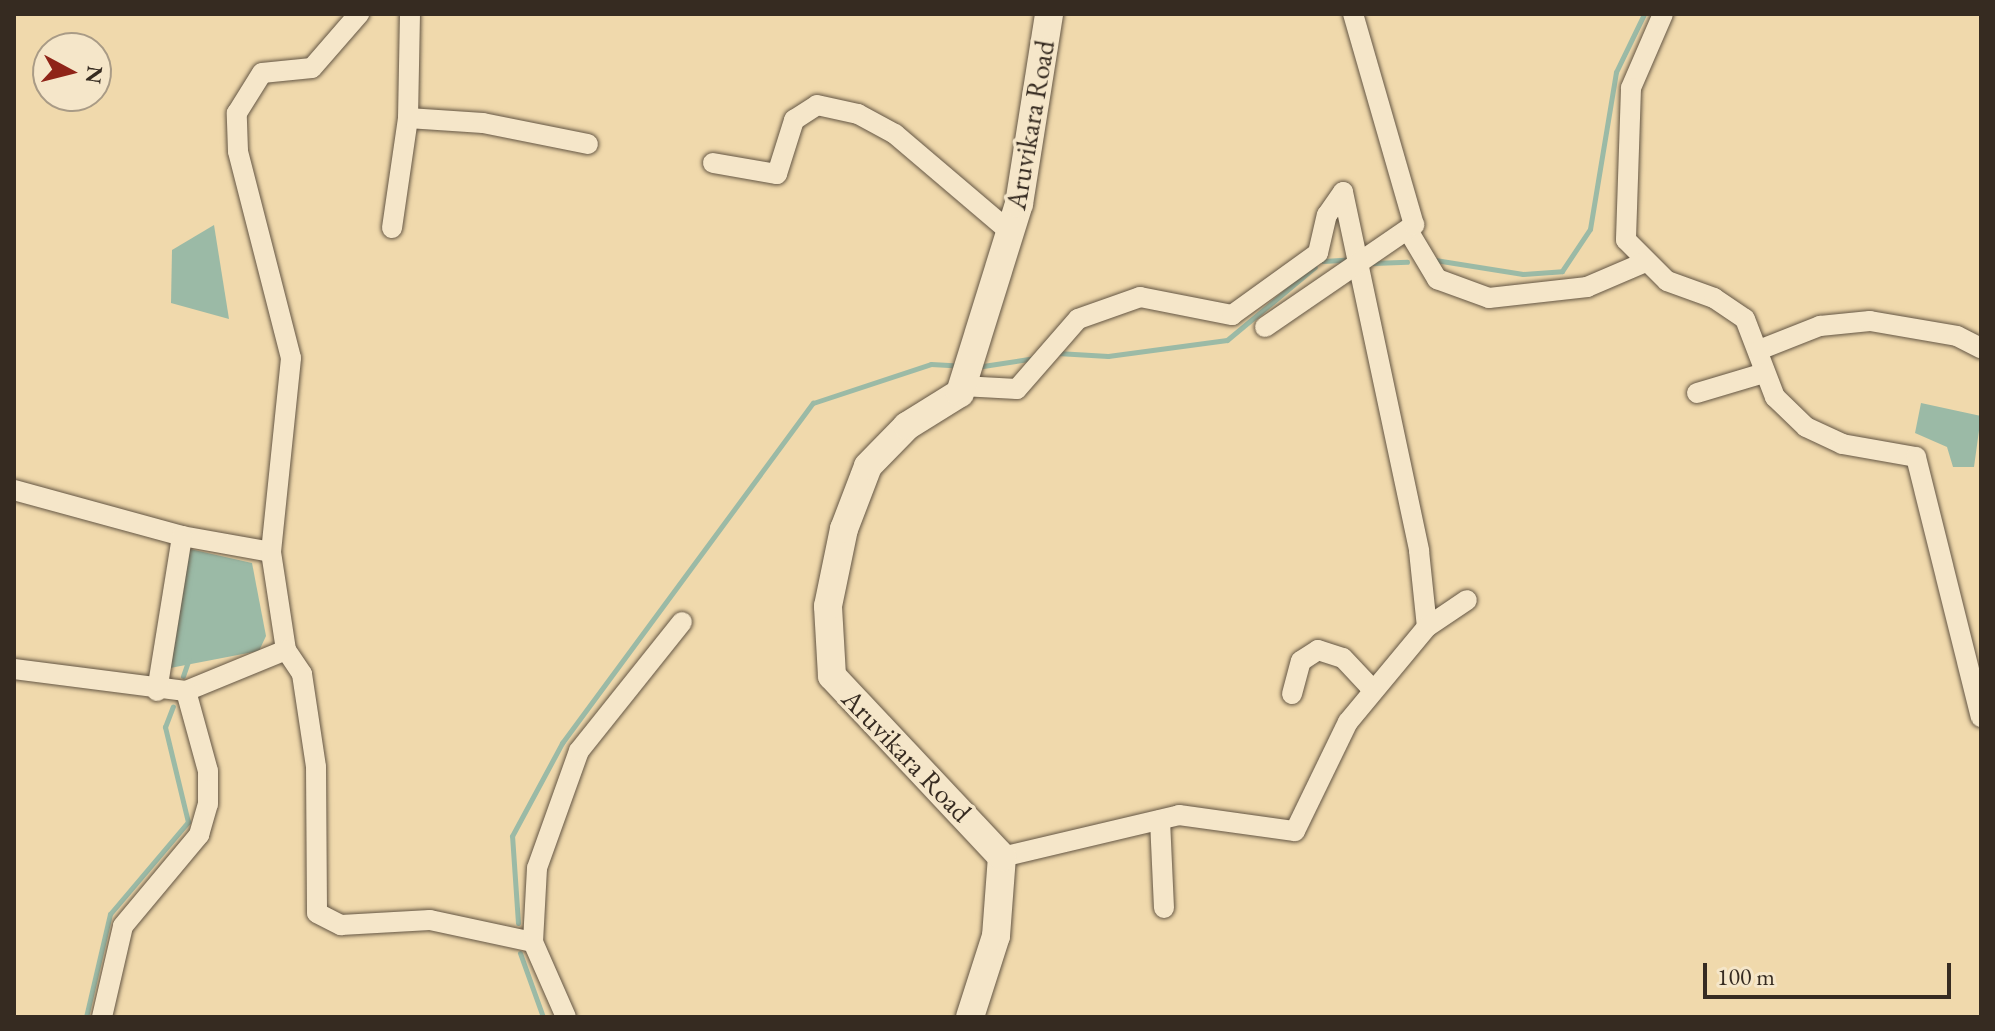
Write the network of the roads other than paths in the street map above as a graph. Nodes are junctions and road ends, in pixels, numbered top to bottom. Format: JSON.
{"nodes":[{"id":1,"x":359,"y":14,"type":"edge"},
{"id":2,"x":410,"y":14,"type":"edge"},
{"id":3,"x":1049,"y":14,"type":"edge"},
{"id":4,"x":1353,"y":14,"type":"edge"},
{"id":5,"x":1663,"y":14,"type":"edge"},
{"id":6,"x":408,"y":118,"type":"junction"},
{"id":7,"x":588,"y":144,"type":"dead end"},
{"id":8,"x":713,"y":163,"type":"dead end"},
{"id":9,"x":392,"y":228,"type":"dead end"},
{"id":10,"x":1010,"y":232,"type":"junction"},
{"id":11,"x":1409,"y":232,"type":"junction"},
{"id":12,"x":1643,"y":263,"type":"junction"},
{"id":13,"x":1360,"y":264,"type":"junction"},
{"id":14,"x":1265,"y":327,"type":"dead end"},
{"id":15,"x":1981,"y":348,"type":"edge"},
{"id":16,"x":1759,"y":350,"type":"junction"},
{"id":17,"x":1764,"y":373,"type":"junction"},
{"id":18,"x":962,"y":386,"type":"junction"},
{"id":19,"x":1697,"y":393,"type":"dead end"},
{"id":20,"x":14,"y":490,"type":"edge"},
{"id":21,"x":182,"y":536,"type":"junction"},
{"id":22,"x":271,"y":552,"type":"junction"},
{"id":23,"x":1467,"y":600,"type":"dead end"},
{"id":24,"x":682,"y":622,"type":"dead end"},
{"id":25,"x":1427,"y":627,"type":"junction"},
{"id":26,"x":286,"y":650,"type":"junction"},
{"id":27,"x":14,"y":669,"type":"edge"},
{"id":28,"x":1373,"y":690,"type":"junction"},
{"id":29,"x":157,"y":691,"type":"junction"},
{"id":30,"x":186,"y":691,"type":"junction"},
{"id":31,"x":1292,"y":694,"type":"dead end"},
{"id":32,"x":1981,"y":717,"type":"edge"},
{"id":33,"x":1160,"y":820,"type":"junction"},
{"id":34,"x":1002,"y":857,"type":"junction"},
{"id":35,"x":1164,"y":908,"type":"dead end"},
{"id":36,"x":533,"y":942,"type":"junction"},
{"id":37,"x":102,"y":1017,"type":"edge"},
{"id":38,"x":566,"y":1017,"type":"edge"},
{"id":39,"x":970,"y":1017,"type":"edge"}],
"edges":[{"from":1,"to":22,"type":"street"},
{"from":2,"to":6,"type":"street"},
{"from":3,"to":10,"type":"main road","name":"Aruvikara Road"},
{"from":4,"to":11,"type":"street"},
{"from":5,"to":12,"type":"street"},
{"from":6,"to":7,"type":"street"},
{"from":6,"to":9,"type":"street"},
{"from":8,"to":10,"type":"street"},
{"from":10,"to":18,"type":"main road","name":"Aruvikara Road"},
{"from":11,"to":12,"type":"street"},
{"from":11,"to":13,"type":"street"},
{"from":12,"to":16,"type":"street"},
{"from":13,"to":14,"type":"street"},
{"from":13,"to":18,"type":"street"},
{"from":13,"to":25,"type":"street"},
{"from":15,"to":16,"type":"street"},
{"from":16,"to":17,"type":"street"},
{"from":17,"to":19,"type":"street"},
{"from":17,"to":32,"type":"street"},
{"from":18,"to":34,"type":"main road","name":"Aruvikara Road"},
{"from":20,"to":21,"type":"street"},
{"from":21,"to":22,"type":"street"},
{"from":21,"to":29,"type":"street"},
{"from":22,"to":26,"type":"street"},
{"from":23,"to":25,"type":"street"},
{"from":24,"to":36,"type":"street"},
{"from":25,"to":28,"type":"street"},
{"from":26,"to":30,"type":"street"},
{"from":26,"to":36,"type":"street"},
{"from":27,"to":29,"type":"street"},
{"from":28,"to":31,"type":"street"},
{"from":28,"to":33,"type":"street"},
{"from":29,"to":30,"type":"street"},
{"from":30,"to":37,"type":"street"},
{"from":33,"to":34,"type":"street"},
{"from":33,"to":35,"type":"street"},
{"from":34,"to":39,"type":"main road"},
{"from":36,"to":38,"type":"street"}]}
